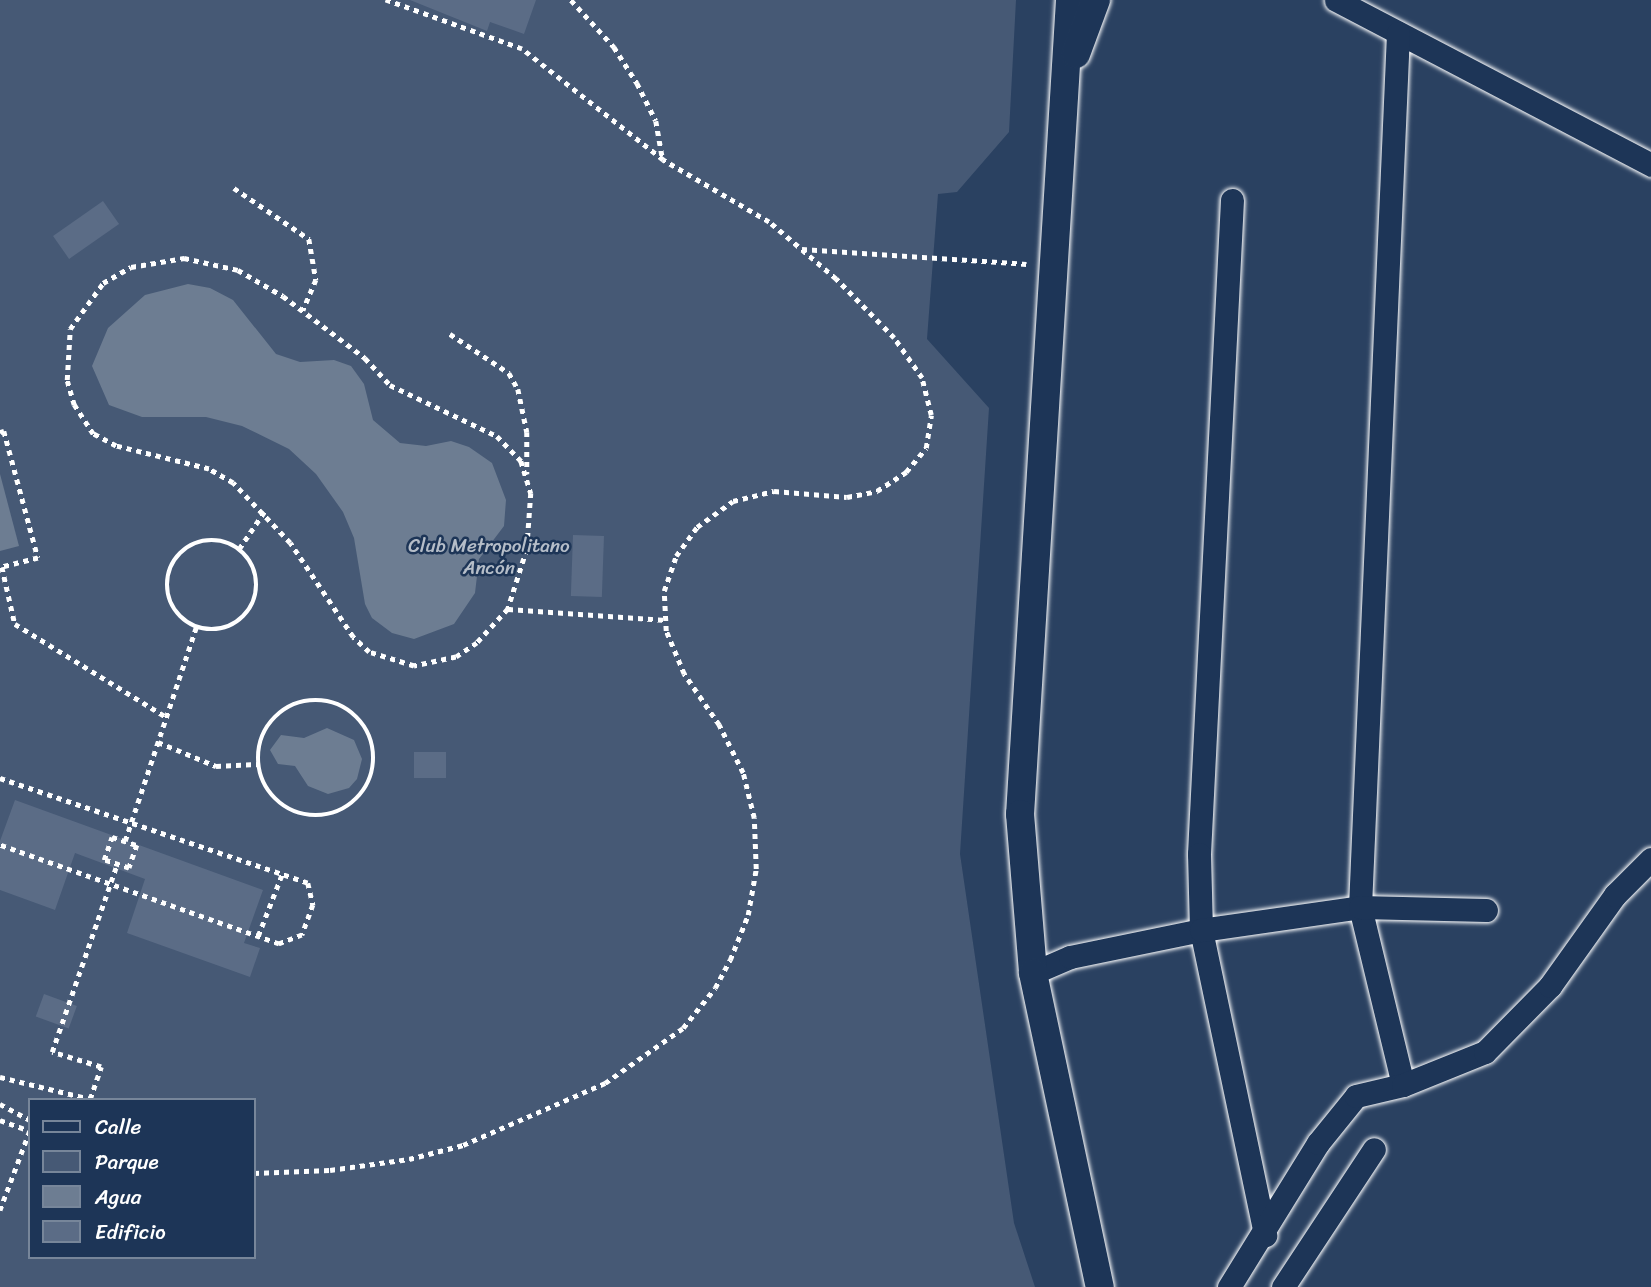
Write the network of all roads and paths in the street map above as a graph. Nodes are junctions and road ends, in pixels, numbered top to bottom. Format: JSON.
{"nodes":[{"id":1,"x":386,"y":0,"type":"edge"},
{"id":2,"x":571,"y":0,"type":"edge"},
{"id":3,"x":1070,"y":0,"type":"edge"},
{"id":4,"x":1096,"y":0,"type":"edge"},
{"id":5,"x":1336,"y":0,"type":"edge"},
{"id":6,"x":1398,"y":33,"type":"junction"},
{"id":7,"x":1068,"y":77,"type":"junction"},
{"id":8,"x":663,"y":160,"type":"junction"},
{"id":9,"x":1651,"y":164,"type":"edge"},
{"id":10,"x":234,"y":188,"type":"dead end"},
{"id":11,"x":1232,"y":200,"type":"dead end"},
{"id":12,"x":801,"y":249,"type":"junction"},
{"id":13,"x":1055,"y":266,"type":"junction"},
{"id":14,"x":303,"y":310,"type":"junction"},
{"id":15,"x":450,"y":334,"type":"dead end"},
{"id":16,"x":0,"y":432,"type":"edge"},
{"id":17,"x":526,"y":478,"type":"junction"},
{"id":18,"x":264,"y":512,"type":"junction"},
{"id":19,"x":239,"y":549,"type":"junction"},
{"id":20,"x":1,"y":567,"type":"edge"},
{"id":21,"x":508,"y":609,"type":"junction"},
{"id":22,"x":666,"y":620,"type":"junction"},
{"id":23,"x":196,"y":627,"type":"junction"},
{"id":24,"x":166,"y":717,"type":"junction"},
{"id":25,"x":158,"y":742,"type":"junction"},
{"id":26,"x":258,"y":764,"type":"junction"},
{"id":27,"x":0,"y":778,"type":"edge"},
{"id":28,"x":131,"y":823,"type":"junction"},
{"id":29,"x":125,"y":841,"type":"junction"},
{"id":30,"x":0,"y":845,"type":"edge"},
{"id":31,"x":1651,"y":859,"type":"edge"},
{"id":32,"x":117,"y":864,"type":"junction"},
{"id":33,"x":282,"y":874,"type":"junction"},
{"id":34,"x":110,"y":884,"type":"junction"},
{"id":35,"x":1360,"y":907,"type":"junction"},
{"id":36,"x":1486,"y":910,"type":"dead end"},
{"id":37,"x":1201,"y":930,"type":"junction"},
{"id":38,"x":258,"y":936,"type":"junction"},
{"id":39,"x":1032,"y":973,"type":"junction"},
{"id":40,"x":0,"y":1077,"type":"edge"},
{"id":41,"x":1403,"y":1086,"type":"junction"},
{"id":42,"x":82,"y":1098,"type":"edge"},
{"id":43,"x":91,"y":1098,"type":"edge"},
{"id":44,"x":0,"y":1104,"type":"edge"},
{"id":45,"x":28,"y":1119,"type":"edge"},
{"id":46,"x":0,"y":1121,"type":"edge"},
{"id":47,"x":28,"y":1130,"type":"edge"},
{"id":48,"x":28,"y":1136,"type":"edge"},
{"id":49,"x":1374,"y":1149,"type":"dead end"},
{"id":50,"x":256,"y":1173,"type":"edge"},
{"id":51,"x":0,"y":1211,"type":"edge"},
{"id":52,"x":1265,"y":1235,"type":"junction"},
{"id":53,"x":1100,"y":1287,"type":"edge"},
{"id":54,"x":1229,"y":1287,"type":"edge"},
{"id":55,"x":1283,"y":1287,"type":"edge"}],
"edges":[{"from":1,"to":8,"type":"path"},
{"from":2,"to":8,"type":"path"},
{"from":3,"to":7,"type":"street"},
{"from":4,"to":7,"type":"street"},
{"from":5,"to":6,"type":"street"},
{"from":6,"to":9,"type":"street"},
{"from":6,"to":35,"type":"street"},
{"from":7,"to":13,"type":"street"},
{"from":8,"to":12,"type":"path"},
{"from":10,"to":14,"type":"path"},
{"from":11,"to":37,"type":"street"},
{"from":12,"to":13,"type":"path"},
{"from":12,"to":22,"type":"path"},
{"from":13,"to":39,"type":"street"},
{"from":14,"to":17,"type":"path"},
{"from":14,"to":18,"type":"path"},
{"from":15,"to":17,"type":"path"},
{"from":16,"to":20,"type":"path"},
{"from":17,"to":21,"type":"path"},
{"from":18,"to":19,"type":"path"},
{"from":18,"to":21,"type":"path"},
{"from":19,"to":23,"type":"path"},
{"from":19,"to":23,"type":"path"},
{"from":20,"to":24,"type":"path"},
{"from":21,"to":22,"type":"path"},
{"from":22,"to":50,"type":"path"},
{"from":23,"to":24,"type":"path"},
{"from":24,"to":25,"type":"path"},
{"from":25,"to":26,"type":"path"},
{"from":25,"to":28,"type":"path"},
{"from":26,"to":26,"type":"path"},
{"from":27,"to":28,"type":"path"},
{"from":28,"to":29,"type":"path"},
{"from":28,"to":33,"type":"path"},
{"from":29,"to":32,"type":"path"},
{"from":29,"to":32,"type":"path"},
{"from":30,"to":34,"type":"path"},
{"from":31,"to":41,"type":"street"},
{"from":32,"to":34,"type":"path"},
{"from":33,"to":38,"type":"path"},
{"from":33,"to":38,"type":"path"},
{"from":34,"to":38,"type":"path"},
{"from":34,"to":43,"type":"path"},
{"from":35,"to":36,"type":"street"},
{"from":35,"to":37,"type":"street"},
{"from":35,"to":41,"type":"street"},
{"from":37,"to":39,"type":"street"},
{"from":37,"to":52,"type":"street"},
{"from":39,"to":53,"type":"street"},
{"from":40,"to":42,"type":"path"},
{"from":41,"to":52,"type":"street"},
{"from":44,"to":45,"type":"path"},
{"from":46,"to":47,"type":"path"},
{"from":48,"to":51,"type":"path"},
{"from":49,"to":55,"type":"street"},
{"from":52,"to":54,"type":"street"}]}
